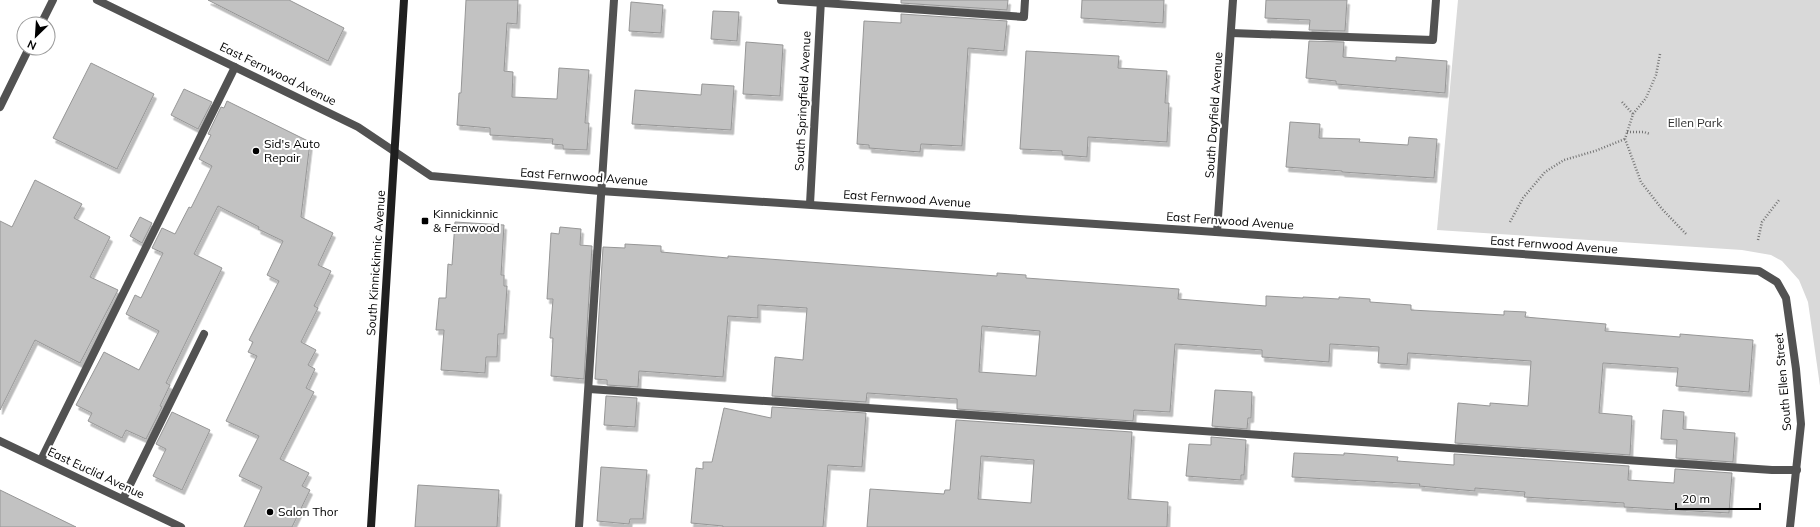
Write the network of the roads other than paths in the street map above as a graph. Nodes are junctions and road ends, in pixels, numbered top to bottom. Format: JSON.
{"nodes":[{"id":1,"x":53,"y":0,"type":"edge"},
{"id":2,"x":97,"y":0,"type":"edge"},
{"id":3,"x":404,"y":0,"type":"edge"},
{"id":4,"x":614,"y":0,"type":"edge"},
{"id":5,"x":781,"y":0,"type":"edge"},
{"id":6,"x":1025,"y":0,"type":"edge"},
{"id":7,"x":1234,"y":0,"type":"edge"},
{"id":8,"x":1436,"y":0,"type":"edge"},
{"id":9,"x":821,"y":2,"type":"edge"},
{"id":10,"x":46,"y":16,"type":"edge"},
{"id":11,"x":1231,"y":33,"type":"junction"},
{"id":12,"x":26,"y":56,"type":"edge"},
{"id":13,"x":235,"y":67,"type":"junction"},
{"id":14,"x":0,"y":107,"type":"edge"},
{"id":15,"x":395,"y":151,"type":"junction"},
{"id":16,"x":600,"y":191,"type":"junction"},
{"id":17,"x":810,"y":204,"type":"junction"},
{"id":18,"x":1217,"y":232,"type":"junction"},
{"id":19,"x":1759,"y":272,"type":"joint"},
{"id":20,"x":204,"y":334,"type":"dead end"},
{"id":21,"x":589,"y":388,"type":"junction"},
{"id":22,"x":0,"y":441,"type":"edge"},
{"id":23,"x":41,"y":460,"type":"junction"},
{"id":24,"x":1797,"y":470,"type":"junction"},
{"id":25,"x":123,"y":499,"type":"junction"},
{"id":26,"x":181,"y":527,"type":"edge"},
{"id":27,"x":371,"y":527,"type":"edge"},
{"id":28,"x":579,"y":527,"type":"edge"},
{"id":29,"x":1790,"y":527,"type":"edge"}],
"edges":[{"from":1,"to":10,"type":"street"},
{"from":2,"to":13,"type":"street","name":"East Fernwood Avenue"},
{"from":3,"to":15,"type":"main road","name":"South Kinnickinnic Avenue"},
{"from":4,"to":16,"type":"street"},
{"from":5,"to":9,"type":"street"},
{"from":6,"to":9,"type":"street"},
{"from":7,"to":11,"type":"street","name":"South Dayfield Avenue"},
{"from":8,"to":11,"type":"street"},
{"from":9,"to":17,"type":"street","name":"South Springfield Avenue"},
{"from":11,"to":18,"type":"street","name":"South Dayfield Avenue"},
{"from":12,"to":14,"type":"street"},
{"from":13,"to":15,"type":"street","name":"East Fernwood Avenue"},
{"from":13,"to":23,"type":"street"},
{"from":15,"to":16,"type":"street","name":"East Fernwood Avenue"},
{"from":15,"to":27,"type":"main road","name":"South Kinnickinnic Avenue"},
{"from":16,"to":17,"type":"street","name":"East Fernwood Avenue"},
{"from":16,"to":21,"type":"street"},
{"from":17,"to":18,"type":"street","name":"East Fernwood Avenue"},
{"from":18,"to":19,"type":"street","name":"East Fernwood Avenue"},
{"from":19,"to":24,"type":"street","name":"South Ellen Street"},
{"from":20,"to":25,"type":"street"},
{"from":21,"to":24,"type":"street"},
{"from":21,"to":28,"type":"street"},
{"from":22,"to":23,"type":"street","name":"East Euclid Avenue"},
{"from":23,"to":25,"type":"street","name":"East Euclid Avenue"},
{"from":24,"to":29,"type":"street","name":"South Ellen Street"},
{"from":25,"to":26,"type":"street","name":"East Euclid Avenue"}]}
